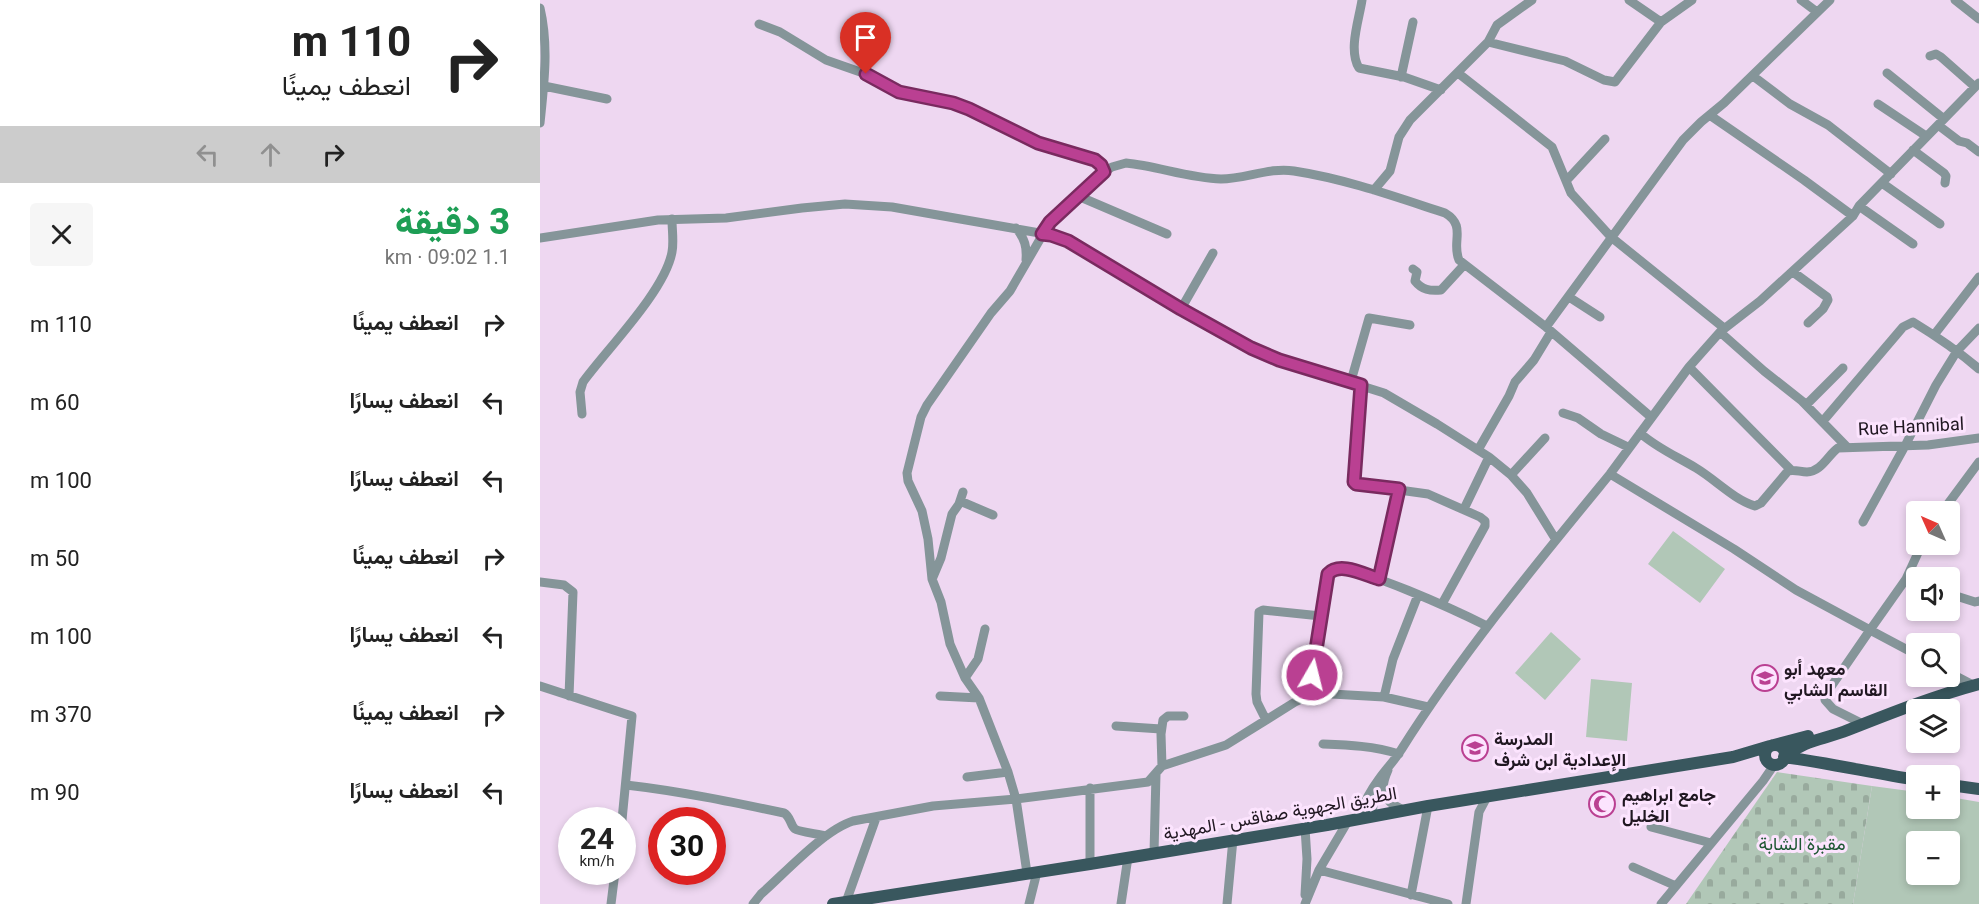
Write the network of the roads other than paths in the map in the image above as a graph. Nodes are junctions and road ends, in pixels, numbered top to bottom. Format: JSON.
{"nodes":[{"id":1,"x":1362,"y":0,"type":"edge"},
{"id":2,"x":1532,"y":0,"type":"edge"},
{"id":3,"x":1629,"y":0,"type":"edge"},
{"id":4,"x":1692,"y":0,"type":"edge"},
{"id":5,"x":1801,"y":0,"type":"edge"},
{"id":6,"x":1830,"y":0,"type":"edge"},
{"id":7,"x":1955,"y":0,"type":"edge"},
{"id":8,"x":540,"y":8,"type":"edge"},
{"id":9,"x":1816,"y":12,"type":"junction"},
{"id":10,"x":1978,"y":15,"type":"edge"},
{"id":11,"x":1413,"y":22,"type":"dead end"},
{"id":12,"x":1661,"y":22,"type":"junction"},
{"id":13,"x":759,"y":24,"type":"dead end"},
{"id":14,"x":1488,"y":42,"type":"junction"},
{"id":15,"x":1930,"y":56,"type":"dead end"},
{"id":16,"x":1458,"y":73,"type":"junction"},
{"id":17,"x":1887,"y":73,"type":"dead end"},
{"id":18,"x":1753,"y":76,"type":"junction"},
{"id":19,"x":1401,"y":77,"type":"junction"},
{"id":20,"x":1977,"y":85,"type":"edge"},
{"id":21,"x":544,"y":86,"type":"junction"},
{"id":22,"x":1441,"y":90,"type":"junction"},
{"id":23,"x":607,"y":99,"type":"dead end"},
{"id":24,"x":1878,"y":104,"type":"dead end"},
{"id":25,"x":1711,"y":116,"type":"junction"},
{"id":26,"x":1941,"y":122,"type":"junction"},
{"id":27,"x":540,"y":123,"type":"edge"},
{"id":28,"x":1926,"y":136,"type":"junction"},
{"id":29,"x":1605,"y":139,"type":"dead end"},
{"id":30,"x":1914,"y":150,"type":"junction"},
{"id":31,"x":1979,"y":152,"type":"edge"},
{"id":32,"x":1104,"y":172,"type":"junction"},
{"id":33,"x":1891,"y":174,"type":"junction"},
{"id":34,"x":1566,"y":181,"type":"junction"},
{"id":35,"x":1882,"y":183,"type":"junction"},
{"id":36,"x":1945,"y":183,"type":"dead end"},
{"id":37,"x":1374,"y":190,"type":"junction"},
{"id":38,"x":1078,"y":196,"type":"junction"},
{"id":39,"x":1859,"y":206,"type":"junction"},
{"id":40,"x":1853,"y":216,"type":"junction"},
{"id":41,"x":672,"y":219,"type":"junction"},
{"id":42,"x":1940,"y":225,"type":"dead end"},
{"id":43,"x":1016,"y":228,"type":"junction"},
{"id":44,"x":1042,"y":234,"type":"junction"},
{"id":45,"x":1167,"y":234,"type":"dead end"},
{"id":46,"x":1611,"y":237,"type":"junction"},
{"id":47,"x":540,"y":238,"type":"edge"},
{"id":48,"x":1913,"y":244,"type":"dead end"},
{"id":49,"x":1213,"y":253,"type":"dead end"},
{"id":50,"x":1026,"y":263,"type":"junction"},
{"id":51,"x":1464,"y":265,"type":"junction"},
{"id":52,"x":1413,"y":269,"type":"dead end"},
{"id":53,"x":1793,"y":272,"type":"junction"},
{"id":54,"x":1979,"y":277,"type":"edge"},
{"id":55,"x":1569,"y":297,"type":"junction"},
{"id":56,"x":1181,"y":309,"type":"junction"},
{"id":57,"x":1600,"y":317,"type":"dead end"},
{"id":58,"x":1808,"y":323,"type":"dead end"},
{"id":59,"x":1410,"y":325,"type":"dead end"},
{"id":60,"x":1979,"y":328,"type":"edge"},
{"id":61,"x":1548,"y":330,"type":"junction"},
{"id":62,"x":1722,"y":330,"type":"junction"},
{"id":63,"x":1934,"y":335,"type":"junction"},
{"id":64,"x":1958,"y":351,"type":"junction"},
{"id":65,"x":1689,"y":367,"type":"junction"},
{"id":66,"x":1843,"y":368,"type":"dead end"},
{"id":67,"x":1979,"y":369,"type":"edge"},
{"id":68,"x":1351,"y":381,"type":"junction"},
{"id":69,"x":1361,"y":385,"type":"junction"},
{"id":70,"x":1806,"y":405,"type":"junction"},
{"id":71,"x":1563,"y":413,"type":"dead end"},
{"id":72,"x":582,"y":414,"type":"dead end"},
{"id":73,"x":1651,"y":417,"type":"junction"},
{"id":74,"x":1823,"y":421,"type":"junction"},
{"id":75,"x":1640,"y":433,"type":"junction"},
{"id":76,"x":1545,"y":438,"type":"dead end"},
{"id":77,"x":1979,"y":438,"type":"edge"},
{"id":78,"x":1906,"y":444,"type":"junction"},
{"id":79,"x":1846,"y":446,"type":"junction"},
{"id":80,"x":1628,"y":447,"type":"junction"},
{"id":81,"x":1478,"y":450,"type":"junction"},
{"id":82,"x":1489,"y":457,"type":"junction"},
{"id":83,"x":1979,"y":462,"type":"edge"},
{"id":84,"x":1791,"y":470,"type":"junction"},
{"id":85,"x":1610,"y":474,"type":"junction"},
{"id":86,"x":1511,"y":475,"type":"junction"},
{"id":87,"x":1399,"y":489,"type":"junction"},
{"id":88,"x":1950,"y":501,"type":"edge"},
{"id":89,"x":1464,"y":509,"type":"junction"},
{"id":90,"x":993,"y":515,"type":"dead end"},
{"id":91,"x":1863,"y":522,"type":"dead end"},
{"id":92,"x":1556,"y":540,"type":"junction"},
{"id":93,"x":932,"y":579,"type":"junction"},
{"id":94,"x":1379,"y":579,"type":"junction"},
{"id":95,"x":1906,"y":579,"type":"edge"},
{"id":96,"x":540,"y":582,"type":"edge"},
{"id":97,"x":1418,"y":595,"type":"junction"},
{"id":98,"x":1960,"y":597,"type":"edge"},
{"id":99,"x":1979,"y":601,"type":"edge"},
{"id":100,"x":1442,"y":604,"type":"junction"},
{"id":101,"x":1321,"y":616,"type":"junction"},
{"id":102,"x":1487,"y":626,"type":"junction"},
{"id":103,"x":985,"y":629,"type":"dead end"},
{"id":104,"x":1870,"y":630,"type":"junction"},
{"id":105,"x":1906,"y":649,"type":"edge"},
{"id":106,"x":1960,"y":677,"type":"edge"},
{"id":107,"x":965,"y":678,"type":"junction"},
{"id":108,"x":1976,"y":684,"type":"edge"},
{"id":109,"x":540,"y":686,"type":"edge"},
{"id":110,"x":1310,"y":694,"type":"junction"},
{"id":111,"x":569,"y":696,"type":"junction"},
{"id":112,"x":940,"y":696,"type":"dead end"},
{"id":113,"x":1384,"y":697,"type":"junction"},
{"id":114,"x":979,"y":698,"type":"junction"},
{"id":115,"x":1428,"y":707,"type":"junction"},
{"id":116,"x":1184,"y":716,"type":"dead end"},
{"id":117,"x":1266,"y":720,"type":"junction"},
{"id":118,"x":1861,"y":723,"type":"junction"},
{"id":119,"x":1116,"y":726,"type":"dead end"},
{"id":120,"x":1161,"y":729,"type":"junction"},
{"id":121,"x":1815,"y":737,"type":"junction"},
{"id":122,"x":1323,"y":744,"type":"dead end"},
{"id":123,"x":1772,"y":746,"type":"junction"},
{"id":124,"x":1399,"y":754,"type":"junction"},
{"id":125,"x":1733,"y":757,"type":"junction"},
{"id":126,"x":1778,"y":762,"type":"junction"},
{"id":127,"x":1830,"y":763,"type":"junction"},
{"id":128,"x":1390,"y":766,"type":"junction"},
{"id":129,"x":1843,"y":768,"type":"junction"},
{"id":130,"x":1159,"y":770,"type":"junction"},
{"id":131,"x":1008,"y":772,"type":"junction"},
{"id":132,"x":967,"y":777,"type":"dead end"},
{"id":133,"x":1385,"y":778,"type":"junction"},
{"id":134,"x":1906,"y":778,"type":"edge"},
{"id":135,"x":626,"y":785,"type":"junction"},
{"id":136,"x":1960,"y":786,"type":"edge"},
{"id":137,"x":1090,"y":788,"type":"junction"},
{"id":138,"x":1979,"y":789,"type":"edge"},
{"id":139,"x":1487,"y":797,"type":"junction"},
{"id":140,"x":1016,"y":799,"type":"junction"},
{"id":141,"x":1428,"y":806,"type":"junction"},
{"id":142,"x":623,"y":807,"type":"edge"},
{"id":143,"x":1403,"y":810,"type":"junction"},
{"id":144,"x":1372,"y":816,"type":"junction"},
{"id":145,"x":876,"y":818,"type":"junction"},
{"id":146,"x":1353,"y":820,"type":"junction"},
{"id":147,"x":1651,"y":827,"type":"dead end"},
{"id":148,"x":1305,"y":828,"type":"junction"},
{"id":149,"x":826,"y":836,"type":"junction"},
{"id":150,"x":1233,"y":839,"type":"junction"},
{"id":151,"x":1711,"y":843,"type":"junction"},
{"id":152,"x":1154,"y":853,"type":"junction"},
{"id":153,"x":1128,"y":857,"type":"junction"},
{"id":154,"x":1090,"y":864,"type":"junction"},
{"id":155,"x":1633,"y":867,"type":"dead end"},
{"id":156,"x":1319,"y":870,"type":"junction"},
{"id":157,"x":1032,"y":872,"type":"junction"},
{"id":158,"x":613,"y":885,"type":"edge"},
{"id":159,"x":1676,"y":886,"type":"junction"},
{"id":160,"x":1411,"y":895,"type":"junction"},
{"id":161,"x":838,"y":903,"type":"edge"},
{"id":162,"x":611,"y":904,"type":"edge"},
{"id":163,"x":753,"y":904,"type":"edge"},
{"id":164,"x":1029,"y":904,"type":"edge"},
{"id":165,"x":1121,"y":904,"type":"edge"},
{"id":166,"x":1227,"y":904,"type":"edge"},
{"id":167,"x":1448,"y":904,"type":"edge"},
{"id":168,"x":1466,"y":904,"type":"edge"},
{"id":169,"x":1661,"y":904,"type":"edge"}],
"edges":[{"from":1,"to":19,"type":"street"},
{"from":2,"to":14,"type":"street"},
{"from":3,"to":12,"type":"street"},
{"from":4,"to":12,"type":"street"},
{"from":5,"to":9,"type":"street"},
{"from":6,"to":9,"type":"street"},
{"from":7,"to":10,"type":"street"},
{"from":8,"to":21,"type":"street"},
{"from":9,"to":18,"type":"street"},
{"from":11,"to":19,"type":"street"},
{"from":12,"to":14,"type":"street"},
{"from":13,"to":32,"type":"street"},
{"from":14,"to":16,"type":"street"},
{"from":15,"to":20,"type":"street"},
{"from":16,"to":22,"type":"street"},
{"from":16,"to":34,"type":"street"},
{"from":17,"to":26,"type":"street"},
{"from":18,"to":25,"type":"street"},
{"from":18,"to":33,"type":"street"},
{"from":19,"to":22,"type":"street"},
{"from":20,"to":26,"type":"street"},
{"from":21,"to":23,"type":"street"},
{"from":21,"to":27,"type":"street"},
{"from":22,"to":37,"type":"street"},
{"from":24,"to":28,"type":"street"},
{"from":25,"to":40,"type":"street"},
{"from":25,"to":46,"type":"street"},
{"from":26,"to":28,"type":"street"},
{"from":26,"to":31,"type":"street"},
{"from":28,"to":30,"type":"street"},
{"from":29,"to":34,"type":"street"},
{"from":30,"to":33,"type":"street"},
{"from":30,"to":36,"type":"street"},
{"from":32,"to":37,"type":"street"},
{"from":32,"to":38,"type":"street"},
{"from":33,"to":35,"type":"street"},
{"from":34,"to":46,"type":"street"},
{"from":35,"to":39,"type":"street"},
{"from":35,"to":42,"type":"street"},
{"from":37,"to":51,"type":"street"},
{"from":38,"to":44,"type":"street"},
{"from":38,"to":45,"type":"street"},
{"from":39,"to":40,"type":"street"},
{"from":39,"to":48,"type":"street"},
{"from":40,"to":53,"type":"street"},
{"from":41,"to":43,"type":"street"},
{"from":41,"to":47,"type":"street"},
{"from":41,"to":72,"type":"street"},
{"from":43,"to":44,"type":"street"},
{"from":43,"to":50,"type":"street"},
{"from":44,"to":50,"type":"street"},
{"from":44,"to":56,"type":"street"},
{"from":46,"to":55,"type":"street"},
{"from":46,"to":62,"type":"street"},
{"from":49,"to":56,"type":"street"},
{"from":50,"to":93,"type":"street"},
{"from":51,"to":52,"type":"street"},
{"from":51,"to":61,"type":"street"},
{"from":53,"to":58,"type":"street"},
{"from":53,"to":62,"type":"street"},
{"from":54,"to":63,"type":"street"},
{"from":55,"to":57,"type":"street"},
{"from":55,"to":61,"type":"street"},
{"from":56,"to":68,"type":"street"},
{"from":59,"to":68,"type":"street"},
{"from":60,"to":64,"type":"street"},
{"from":61,"to":73,"type":"street"},
{"from":61,"to":81,"type":"street"},
{"from":62,"to":65,"type":"street"},
{"from":62,"to":70,"type":"street"},
{"from":63,"to":64,"type":"street"},
{"from":63,"to":74,"type":"street"},
{"from":64,"to":67,"type":"street"},
{"from":64,"to":78,"type":"street"},
{"from":65,"to":73,"type":"street"},
{"from":65,"to":84,"type":"street"},
{"from":66,"to":70,"type":"street"},
{"from":68,"to":69,"type":"street"},
{"from":69,"to":81,"type":"street"},
{"from":69,"to":87,"type":"street"},
{"from":70,"to":74,"type":"street"},
{"from":71,"to":80,"type":"street"},
{"from":73,"to":75,"type":"street"},
{"from":74,"to":79,"type":"street"},
{"from":75,"to":80,"type":"street"},
{"from":75,"to":84,"type":"street"},
{"from":76,"to":86,"type":"street"},
{"from":77,"to":78,"type":"street","name":"Rue Hannibal"},
{"from":78,"to":79,"type":"street","name":"Rue Hannibal"},
{"from":78,"to":91,"type":"street"},
{"from":79,"to":84,"type":"street","name":"Rue Hannibal"},
{"from":80,"to":85,"type":"street"},
{"from":81,"to":82,"type":"street"},
{"from":82,"to":86,"type":"street"},
{"from":82,"to":89,"type":"street"},
{"from":83,"to":88,"type":"street"},
{"from":85,"to":92,"type":"street"},
{"from":85,"to":104,"type":"street"},
{"from":86,"to":92,"type":"street"},
{"from":87,"to":89,"type":"street"},
{"from":87,"to":94,"type":"street"},
{"from":89,"to":100,"type":"street"},
{"from":90,"to":93,"type":"street"},
{"from":92,"to":102,"type":"street"},
{"from":93,"to":107,"type":"street"},
{"from":94,"to":97,"type":"street"},
{"from":94,"to":101,"type":"street"},
{"from":95,"to":104,"type":"street"},
{"from":96,"to":111,"type":"street"},
{"from":97,"to":100,"type":"street"},
{"from":97,"to":113,"type":"street"},
{"from":98,"to":99,"type":"street"},
{"from":100,"to":102,"type":"street"},
{"from":101,"to":110,"type":"street"},
{"from":101,"to":117,"type":"street"},
{"from":102,"to":115,"type":"street"},
{"from":103,"to":107,"type":"street"},
{"from":104,"to":105,"type":"street"},
{"from":104,"to":118,"type":"street"},
{"from":106,"to":108,"type":"street"},
{"from":107,"to":114,"type":"street"},
{"from":108,"to":118,"type":"main road","name":"الطريق الجهوية صفاقس - المهدية"},
{"from":109,"to":111,"type":"street"},
{"from":110,"to":113,"type":"street"},
{"from":110,"to":117,"type":"street"},
{"from":111,"to":135,"type":"street"},
{"from":112,"to":114,"type":"street"},
{"from":113,"to":115,"type":"street"},
{"from":114,"to":131,"type":"street"},
{"from":115,"to":124,"type":"street"},
{"from":116,"to":120,"type":"street"},
{"from":117,"to":130,"type":"street"},
{"from":118,"to":121,"type":"main road","name":"الطريق الجهوية صفاقس - المهدية"},
{"from":119,"to":120,"type":"street"},
{"from":120,"to":130,"type":"street"},
{"from":121,"to":123,"type":"main road","name":"الطريق الجهوية صفاقس - المهدية"},
{"from":121,"to":126,"type":"main road","name":"الطريق الجهوية صفاقس - المهدية"},
{"from":121,"to":127,"type":"main road"},
{"from":122,"to":124,"type":"street"},
{"from":123,"to":125,"type":"main road","name":"الطريق الجهوية صفاقس - المهدية"},
{"from":123,"to":126,"type":"main road"},
{"from":124,"to":128,"type":"street"},
{"from":125,"to":126,"type":"main road","name":"الطريق الجهوية صفاقس - المهدية"},
{"from":125,"to":139,"type":"main road","name":"الطريق الجهوية صفاقس - المهدية"},
{"from":126,"to":127,"type":"main road"},
{"from":126,"to":129,"type":"main road"},
{"from":126,"to":151,"type":"street"},
{"from":127,"to":129,"type":"main road"},
{"from":128,"to":133,"type":"street"},
{"from":128,"to":146,"type":"street"},
{"from":129,"to":134,"type":"main road"},
{"from":130,"to":137,"type":"street"},
{"from":130,"to":152,"type":"street"},
{"from":131,"to":132,"type":"street"},
{"from":131,"to":140,"type":"street"},
{"from":133,"to":143,"type":"street"},
{"from":133,"to":144,"type":"street"},
{"from":135,"to":142,"type":"street"},
{"from":135,"to":149,"type":"street"},
{"from":136,"to":138,"type":"main road"},
{"from":137,"to":140,"type":"street"},
{"from":137,"to":154,"type":"street"},
{"from":139,"to":141,"type":"main road","name":"الطريق الجهوية صفاقس - المهدية"},
{"from":139,"to":168,"type":"street"},
{"from":140,"to":145,"type":"street"},
{"from":140,"to":157,"type":"street"},
{"from":141,"to":143,"type":"main road","name":"الطريق الجهوية صفاقس - المهدية"},
{"from":141,"to":160,"type":"street"},
{"from":143,"to":144,"type":"main road","name":"الطريق الجهوية صفاقس - المهدية"},
{"from":144,"to":146,"type":"main road","name":"الطريق الجهوية صفاقس - المهدية"},
{"from":145,"to":149,"type":"street"},
{"from":145,"to":161,"type":"street"},
{"from":146,"to":148,"type":"main road","name":"الطريق الجهوية صفاقس - المهدية"},
{"from":146,"to":156,"type":"street"},
{"from":147,"to":151,"type":"street"},
{"from":148,"to":150,"type":"main road","name":"الطريق الجهوية صفاقس - المهدية"},
{"from":148,"to":156,"type":"street"},
{"from":149,"to":163,"type":"street"},
{"from":150,"to":152,"type":"main road","name":"الطريق الجهوية صفاقس - المهدية"},
{"from":150,"to":166,"type":"street"},
{"from":151,"to":159,"type":"street"},
{"from":152,"to":153,"type":"main road","name":"الطريق الجهوية صفاقس - المهدية"},
{"from":153,"to":154,"type":"main road","name":"الطريق الجهوية صفاقس - المهدية"},
{"from":153,"to":165,"type":"street"},
{"from":154,"to":157,"type":"main road","name":"الطريق الجهوية صفاقس - المهدية"},
{"from":155,"to":159,"type":"street"},
{"from":156,"to":160,"type":"street"},
{"from":157,"to":161,"type":"main road","name":"الطريق الجهوية صفاقس - المهدية"},
{"from":157,"to":164,"type":"street"},
{"from":158,"to":162,"type":"street"},
{"from":159,"to":169,"type":"street"},
{"from":160,"to":167,"type":"street"}]}
